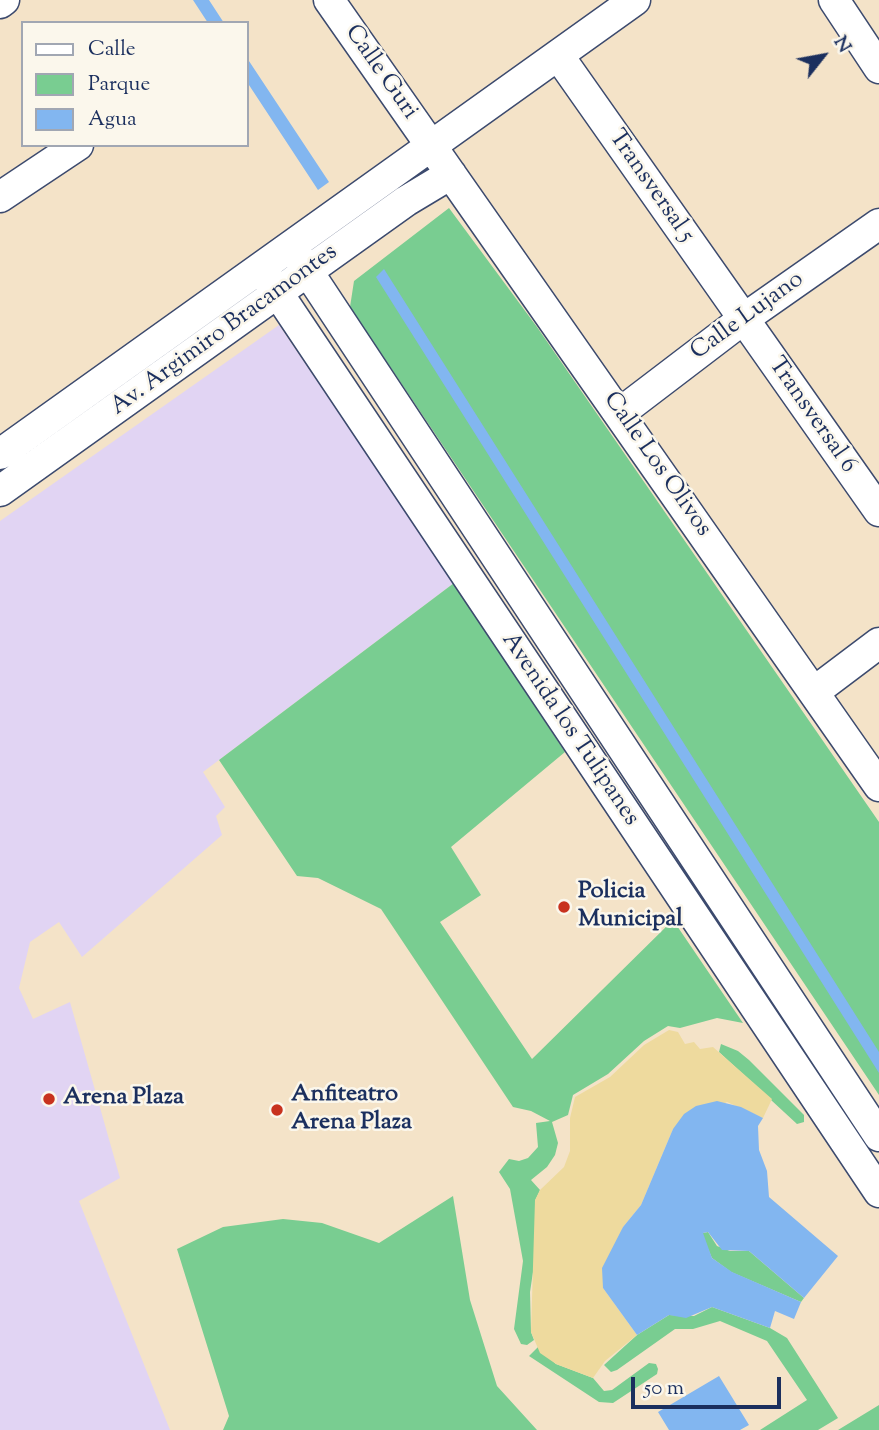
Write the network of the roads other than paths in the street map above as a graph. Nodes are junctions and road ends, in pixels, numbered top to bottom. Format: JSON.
{"nodes":[{"id":1,"x":4,"y":0,"type":"edge"},
{"id":2,"x":329,"y":0,"type":"edge"},
{"id":3,"x":635,"y":0,"type":"edge"},
{"id":4,"x":834,"y":0,"type":"edge"},
{"id":5,"x":0,"y":3,"type":"edge"},
{"id":6,"x":558,"y":55,"type":"junction"},
{"id":7,"x":879,"y":68,"type":"edge"},
{"id":8,"x":431,"y":146,"type":"junction"},
{"id":9,"x":75,"y":147,"type":"edge"},
{"id":10,"x":451,"y":174,"type":"junction"},
{"id":11,"x":0,"y":197,"type":"edge"},
{"id":12,"x":879,"y":224,"type":"edge"},
{"id":13,"x":291,"y":246,"type":"junction"},
{"id":14,"x":261,"y":268,"type":"junction"},
{"id":15,"x":308,"y":272,"type":"junction"},
{"id":16,"x":277,"y":293,"type":"junction"},
{"id":17,"x":742,"y":320,"type":"junction"},
{"id":18,"x":620,"y":413,"type":"junction"},
{"id":19,"x":0,"y":454,"type":"edge"},
{"id":20,"x":0,"y":491,"type":"edge"},
{"id":21,"x":879,"y":512,"type":"edge"},
{"id":22,"x":879,"y":643,"type":"edge"},
{"id":23,"x":814,"y":692,"type":"junction"},
{"id":24,"x":879,"y":786,"type":"edge"},
{"id":25,"x":689,"y":849,"type":"junction"},
{"id":26,"x":660,"y":867,"type":"junction"},
{"id":27,"x":879,"y":1136,"type":"edge"},
{"id":28,"x":879,"y":1192,"type":"edge"}],
"edges":[{"from":1,"to":5,"type":"street"},
{"from":2,"to":8,"type":"street","name":"Calle Guri"},
{"from":3,"to":6,"type":"street"},
{"from":4,"to":7,"type":"street"},
{"from":6,"to":8,"type":"street"},
{"from":6,"to":17,"type":"street","name":"Transversal 5"},
{"from":8,"to":10,"type":"street","name":"Calle Los Olivos"},
{"from":8,"to":13,"type":"street"},
{"from":9,"to":11,"type":"street"},
{"from":10,"to":15,"type":"street","name":"Av. Argimiro Bracamontes"},
{"from":10,"to":18,"type":"street","name":"Calle Los Olivos"},
{"from":12,"to":17,"type":"street","name":"Calle Lujano"},
{"from":13,"to":14,"type":"street"},
{"from":13,"to":15,"type":"street","name":"Avenida los Tulipanes"},
{"from":14,"to":16,"type":"street","name":"Avenida los Tulipanes"},
{"from":14,"to":19,"type":"street"},
{"from":15,"to":16,"type":"street","name":"Av. Argimiro Bracamontes"},
{"from":15,"to":25,"type":"street","name":"Avenida los Tulipanes"},
{"from":16,"to":20,"type":"street","name":"Av. Argimiro Bracamontes"},
{"from":16,"to":26,"type":"street","name":"Avenida los Tulipanes"},
{"from":17,"to":18,"type":"street","name":"Calle Lujano"},
{"from":17,"to":21,"type":"street","name":"Transversal 6"},
{"from":18,"to":23,"type":"street","name":"Calle Los Olivos"},
{"from":22,"to":23,"type":"street"},
{"from":23,"to":24,"type":"street","name":"Calle Los Olivos"},
{"from":25,"to":26,"type":"street"},
{"from":25,"to":27,"type":"street","name":"Avenida los Tulipanes"},
{"from":26,"to":28,"type":"street","name":"Avenida los Tulipanes"}]}
